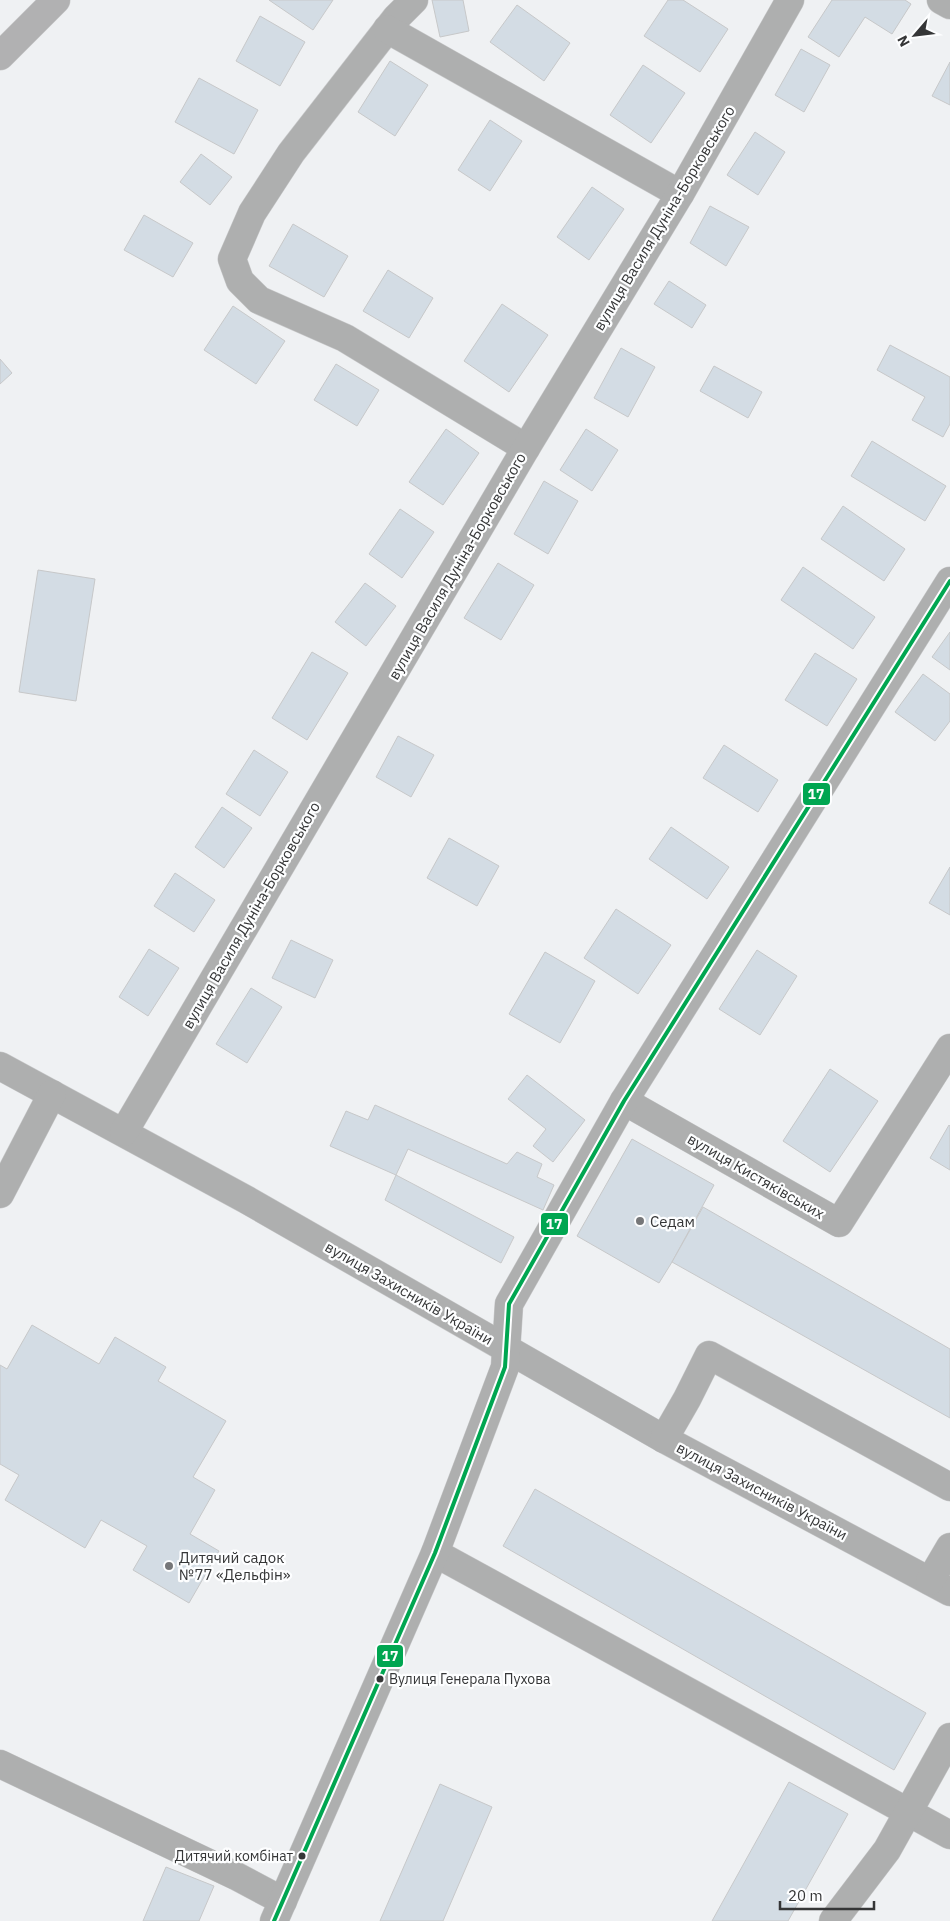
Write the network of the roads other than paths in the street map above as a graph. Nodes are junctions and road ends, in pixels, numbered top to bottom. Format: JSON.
{"nodes":[{"id":1,"x":56,"y":0,"type":"edge"},
{"id":2,"x":414,"y":0,"type":"edge"},
{"id":3,"x":790,"y":0,"type":"edge"},
{"id":4,"x":941,"y":0,"type":"edge"},
{"id":5,"x":950,"y":5,"type":"edge"},
{"id":6,"x":387,"y":29,"type":"junction"},
{"id":7,"x":0,"y":56,"type":"edge"},
{"id":8,"x":680,"y":194,"type":"junction"},
{"id":9,"x":526,"y":448,"type":"junction"},
{"id":10,"x":950,"y":581,"type":"edge"},
{"id":11,"x":950,"y":1048,"type":"edge"},
{"id":12,"x":0,"y":1066,"type":"edge"},
{"id":13,"x":52,"y":1094,"type":"junction"},
{"id":14,"x":624,"y":1101,"type":"junction"},
{"id":15,"x":124,"y":1132,"type":"junction"},
{"id":16,"x":0,"y":1194,"type":"edge"},
{"id":17,"x":506,"y":1348,"type":"junction"},
{"id":18,"x":664,"y":1439,"type":"junction"},
{"id":19,"x":950,"y":1487,"type":"edge"},
{"id":20,"x":950,"y":1547,"type":"edge"},
{"id":21,"x":435,"y":1553,"type":"junction"},
{"id":22,"x":940,"y":1586,"type":"edge"},
{"id":23,"x":950,"y":1736,"type":"edge"},
{"id":24,"x":0,"y":1764,"type":"edge"},
{"id":25,"x":909,"y":1812,"type":"junction"},
{"id":26,"x":950,"y":1835,"type":"edge"},
{"id":27,"x":279,"y":1911,"type":"edge"},
{"id":28,"x":833,"y":1921,"type":"edge"}],
"edges":[{"from":1,"to":7,"type":"main road"},
{"from":2,"to":6,"type":"street"},
{"from":3,"to":8,"type":"street","name":"вулиця Василя Дуніна-Борковського"},
{"from":4,"to":5,"type":"street"},
{"from":6,"to":8,"type":"street"},
{"from":6,"to":9,"type":"street"},
{"from":8,"to":9,"type":"street","name":"вулиця Василя Дуніна-Борковського"},
{"from":9,"to":15,"type":"street","name":"вулиця Василя Дуніна-Борковського"},
{"from":10,"to":14,"type":"street"},
{"from":11,"to":14,"type":"street","name":"вулиця Кистяківських"},
{"from":12,"to":13,"type":"street","name":"вулиця Захисників України"},
{"from":13,"to":15,"type":"street","name":"вулиця Захисників України"},
{"from":13,"to":16,"type":"street"},
{"from":14,"to":17,"type":"street"},
{"from":15,"to":17,"type":"street","name":"вулиця Захисників України"},
{"from":17,"to":18,"type":"street","name":"вулиця Захисників України"},
{"from":17,"to":21,"type":"street"},
{"from":18,"to":19,"type":"street"},
{"from":18,"to":22,"type":"street","name":"вулиця Захисників України"},
{"from":20,"to":22,"type":"street"},
{"from":21,"to":25,"type":"street"},
{"from":21,"to":27,"type":"street"},
{"from":23,"to":25,"type":"street"},
{"from":24,"to":27,"type":"street"},
{"from":25,"to":26,"type":"street"},
{"from":25,"to":28,"type":"street"}]}
